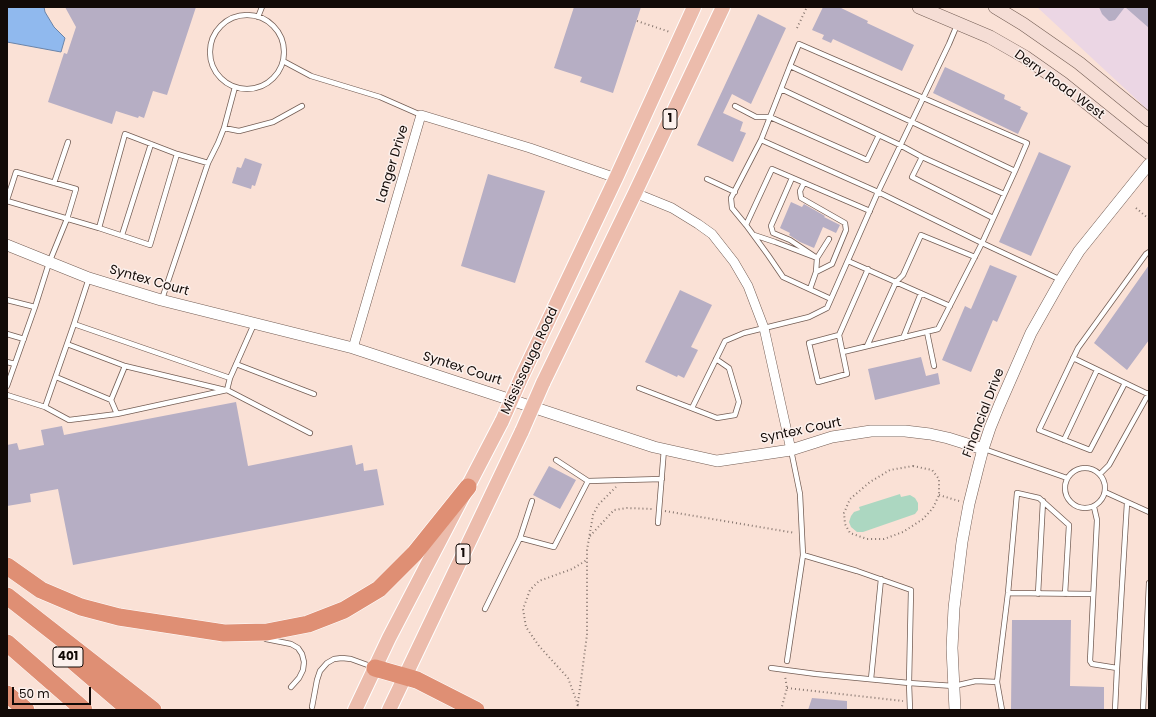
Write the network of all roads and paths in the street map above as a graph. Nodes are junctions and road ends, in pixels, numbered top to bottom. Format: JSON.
{"nodes":[{"id":1,"x":262,"y":7,"type":"edge"},
{"id":2,"x":694,"y":7,"type":"edge"},
{"id":3,"x":723,"y":7,"type":"edge"},
{"id":4,"x":807,"y":7,"type":"edge"},
{"id":5,"x":919,"y":7,"type":"edge"},
{"id":6,"x":995,"y":7,"type":"edge"},
{"id":7,"x":258,"y":17,"type":"junction"},
{"id":8,"x":637,"y":20,"type":"dead end"},
{"id":9,"x":957,"y":23,"type":"junction"},
{"id":10,"x":797,"y":28,"type":"dead end"},
{"id":11,"x":680,"y":36,"type":"junction"},
{"id":12,"x":283,"y":61,"type":"junction"},
{"id":13,"x":790,"y":66,"type":"junction"},
{"id":14,"x":235,"y":87,"type":"junction"},
{"id":15,"x":781,"y":89,"type":"junction"},
{"id":16,"x":923,"y":98,"type":"junction"},
{"id":17,"x":302,"y":106,"type":"dead end"},
{"id":18,"x":735,"y":106,"type":"dead end"},
{"id":19,"x":421,"y":115,"type":"junction"},
{"id":20,"x":770,"y":118,"type":"junction"},
{"id":21,"x":1149,"y":120,"type":"edge"},
{"id":22,"x":912,"y":122,"type":"junction"},
{"id":23,"x":224,"y":128,"type":"junction"},
{"id":24,"x":879,"y":135,"type":"junction"},
{"id":25,"x":761,"y":140,"type":"junction"},
{"id":26,"x":68,"y":142,"type":"dead end"},
{"id":27,"x":151,"y":144,"type":"junction"},
{"id":28,"x":900,"y":145,"type":"junction"},
{"id":29,"x":176,"y":154,"type":"junction"},
{"id":30,"x":1149,"y":154,"type":"edge"},
{"id":31,"x":922,"y":157,"type":"junction"},
{"id":32,"x":208,"y":163,"type":"junction"},
{"id":33,"x":1149,"y":164,"type":"edge"},
{"id":34,"x":1015,"y":171,"type":"junction"},
{"id":35,"x":616,"y":178,"type":"junction"},
{"id":36,"x":792,"y":178,"type":"junction"},
{"id":37,"x":707,"y":179,"type":"dead end"},
{"id":38,"x":54,"y":183,"type":"junction"},
{"id":39,"x":804,"y":183,"type":"junction"},
{"id":40,"x":735,"y":192,"type":"junction"},
{"id":41,"x":878,"y":192,"type":"junction"},
{"id":42,"x":635,"y":193,"type":"junction"},
{"id":43,"x":1004,"y":194,"type":"junction"},
{"id":44,"x":7,"y":201,"type":"edge"},
{"id":45,"x":1136,"y":208,"type":"dead end"},
{"id":46,"x":870,"y":211,"type":"junction"},
{"id":47,"x":994,"y":218,"type":"junction"},
{"id":48,"x":67,"y":219,"type":"junction"},
{"id":49,"x":1149,"y":219,"type":"edge"},
{"id":50,"x":746,"y":225,"type":"junction"},
{"id":51,"x":99,"y":228,"type":"junction"},
{"id":52,"x":122,"y":235,"type":"junction"},
{"id":53,"x":754,"y":235,"type":"junction"},
{"id":54,"x":828,"y":239,"type":"dead end"},
{"id":55,"x":982,"y":243,"type":"junction"},
{"id":56,"x":7,"y":245,"type":"edge"},
{"id":57,"x":1149,"y":252,"type":"edge"},
{"id":58,"x":975,"y":257,"type":"junction"},
{"id":59,"x":817,"y":258,"type":"junction"},
{"id":60,"x":848,"y":261,"type":"junction"},
{"id":61,"x":49,"y":263,"type":"junction"},
{"id":62,"x":868,"y":269,"type":"junction"},
{"id":63,"x":816,"y":272,"type":"junction"},
{"id":64,"x":89,"y":278,"type":"junction"},
{"id":65,"x":1061,"y":280,"type":"junction"},
{"id":66,"x":896,"y":282,"type":"junction"},
{"id":67,"x":810,"y":289,"type":"junction"},
{"id":68,"x":921,"y":293,"type":"junction"},
{"id":69,"x":831,"y":299,"type":"junction"},
{"id":70,"x":7,"y":300,"type":"edge"},
{"id":71,"x":161,"y":300,"type":"junction"},
{"id":72,"x":950,"y":306,"type":"junction"},
{"id":73,"x":35,"y":307,"type":"junction"},
{"id":74,"x":74,"y":324,"type":"junction"},
{"id":75,"x":254,"y":324,"type":"junction"},
{"id":76,"x":764,"y":328,"type":"junction"},
{"id":77,"x":927,"y":332,"type":"junction"},
{"id":78,"x":7,"y":334,"type":"edge"},
{"id":79,"x":839,"y":335,"type":"junction"},
{"id":80,"x":903,"y":338,"type":"junction"},
{"id":81,"x":24,"y":339,"type":"junction"},
{"id":82,"x":67,"y":344,"type":"junction"},
{"id":83,"x":867,"y":346,"type":"junction"},
{"id":84,"x":353,"y":348,"type":"junction"},
{"id":85,"x":843,"y":352,"type":"junction"},
{"id":86,"x":1073,"y":358,"type":"junction"},
{"id":87,"x":716,"y":359,"type":"junction"},
{"id":88,"x":7,"y":362,"type":"edge"},
{"id":89,"x":15,"y":364,"type":"junction"},
{"id":90,"x":236,"y":364,"type":"junction"},
{"id":91,"x":125,"y":366,"type":"junction"},
{"id":92,"x":934,"y":366,"type":"dead end"},
{"id":93,"x":1097,"y":370,"type":"junction"},
{"id":94,"x":56,"y":377,"type":"junction"},
{"id":95,"x":230,"y":378,"type":"junction"},
{"id":96,"x":1125,"y":383,"type":"junction"},
{"id":97,"x":7,"y":386,"type":"edge"},
{"id":98,"x":639,"y":388,"type":"dead end"},
{"id":99,"x":227,"y":390,"type":"junction"},
{"id":100,"x":314,"y":394,"type":"dead end"},
{"id":101,"x":1149,"y":394,"type":"edge"},
{"id":102,"x":7,"y":395,"type":"edge"},
{"id":103,"x":112,"y":400,"type":"junction"},
{"id":104,"x":45,"y":407,"type":"junction"},
{"id":105,"x":692,"y":408,"type":"junction"},
{"id":106,"x":118,"y":414,"type":"junction"},
{"id":107,"x":310,"y":433,"type":"dead end"},
{"id":108,"x":1064,"y":440,"type":"junction"},
{"id":109,"x":664,"y":449,"type":"junction"},
{"id":110,"x":983,"y":449,"type":"junction"},
{"id":111,"x":791,"y":450,"type":"junction"},
{"id":112,"x":556,"y":460,"type":"dead end"},
{"id":113,"x":1100,"y":474,"type":"junction"},
{"id":114,"x":1067,"y":478,"type":"junction"},
{"id":115,"x":662,"y":479,"type":"junction"},
{"id":116,"x":588,"y":481,"type":"junction"},
{"id":117,"x":622,"y":481,"type":"junction"},
{"id":118,"x":468,"y":486,"type":"junction"},
{"id":119,"x":1105,"y":492,"type":"junction"},
{"id":120,"x":940,"y":495,"type":"junction"},
{"id":121,"x":532,"y":501,"type":"dead end"},
{"id":122,"x":1043,"y":501,"type":"junction"},
{"id":123,"x":1127,"y":503,"type":"junction"},
{"id":124,"x":969,"y":504,"type":"junction"},
{"id":125,"x":1094,"y":507,"type":"junction"},
{"id":126,"x":659,"y":510,"type":"junction"},
{"id":127,"x":1149,"y":512,"type":"edge"},
{"id":128,"x":658,"y":523,"type":"dead end"},
{"id":129,"x":803,"y":534,"type":"junction"},
{"id":130,"x":589,"y":536,"type":"junction"},
{"id":131,"x":520,"y":538,"type":"junction"},
{"id":132,"x":803,"y":555,"type":"junction"},
{"id":133,"x":587,"y":560,"type":"junction"},
{"id":134,"x":7,"y":566,"type":"edge"},
{"id":135,"x":881,"y":580,"type":"junction"},
{"id":136,"x":1149,"y":583,"type":"edge"},
{"id":137,"x":1008,"y":594,"type":"junction"},
{"id":138,"x":1038,"y":594,"type":"junction"},
{"id":139,"x":1065,"y":594,"type":"junction"},
{"id":140,"x":1093,"y":594,"type":"junction"},
{"id":141,"x":7,"y":596,"type":"edge"},
{"id":142,"x":7,"y":602,"type":"edge"},
{"id":143,"x":485,"y":609,"type":"dead end"},
{"id":144,"x":224,"y":633,"type":"junction"},
{"id":145,"x":256,"y":638,"type":"dead end"},
{"id":146,"x":264,"y":639,"type":"dead end"},
{"id":147,"x":7,"y":643,"type":"edge"},
{"id":148,"x":787,"y":661,"type":"dead end"},
{"id":149,"x":375,"y":668,"type":"junction"},
{"id":150,"x":771,"y":668,"type":"dead end"},
{"id":151,"x":1116,"y":668,"type":"junction"},
{"id":152,"x":784,"y":670,"type":"junction"},
{"id":153,"x":405,"y":676,"type":"junction"},
{"id":154,"x":871,"y":680,"type":"junction"},
{"id":155,"x":997,"y":682,"type":"junction"},
{"id":156,"x":909,"y":683,"type":"junction"},
{"id":157,"x":954,"y":686,"type":"junction"},
{"id":158,"x":291,"y":687,"type":"dead end"},
{"id":159,"x":787,"y":688,"type":"junction"},
{"id":160,"x":7,"y":694,"type":"edge"},
{"id":161,"x":578,"y":705,"type":"junction"},
{"id":162,"x":904,"y":705,"type":"dead end"},
{"id":163,"x":312,"y":707,"type":"dead end"},
{"id":164,"x":26,"y":710,"type":"edge"},
{"id":165,"x":84,"y":710,"type":"edge"},
{"id":166,"x":130,"y":710,"type":"edge"},
{"id":167,"x":153,"y":710,"type":"edge"},
{"id":168,"x":355,"y":710,"type":"edge"},
{"id":169,"x":389,"y":710,"type":"edge"},
{"id":170,"x":476,"y":710,"type":"edge"},
{"id":171,"x":577,"y":710,"type":"edge"},
{"id":172,"x":781,"y":710,"type":"edge"},
{"id":173,"x":910,"y":710,"type":"edge"},
{"id":174,"x":955,"y":710,"type":"edge"},
{"id":175,"x":1002,"y":710,"type":"edge"},
{"id":176,"x":1115,"y":710,"type":"edge"},
{"id":177,"x":1143,"y":710,"type":"edge"}],
"edges":[{"from":1,"to":7,"type":"lane"},
{"from":2,"to":11,"type":"main road","name":"Mississauga Road","number":"1"},
{"from":3,"to":42,"type":"main road","name":"Mississauga Road","number":"1"},
{"from":4,"to":10,"type":"path"},
{"from":5,"to":9,"type":"main road","name":"Derry Road West"},
{"from":6,"to":21,"type":"main road","name":"Derry Road West"},
{"from":7,"to":12,"type":"lane"},
{"from":7,"to":14,"type":"lane"},
{"from":8,"to":11,"type":"path"},
{"from":9,"to":16,"type":"lane"},
{"from":9,"to":30,"type":"main road","name":"Derry Road West"},
{"from":11,"to":35,"type":"main road","name":"Mississauga Road","number":"1"},
{"from":12,"to":14,"type":"lane"},
{"from":12,"to":19,"type":"lane"},
{"from":13,"to":15,"type":"lane"},
{"from":13,"to":16,"type":"lane"},
{"from":13,"to":22,"type":"lane"},
{"from":14,"to":23,"type":"lane"},
{"from":15,"to":20,"type":"lane"},
{"from":15,"to":24,"type":"lane"},
{"from":16,"to":22,"type":"lane"},
{"from":16,"to":34,"type":"lane"},
{"from":17,"to":23,"type":"lane"},
{"from":18,"to":20,"type":"lane"},
{"from":19,"to":35,"type":"street","name":"Langer Drive"},
{"from":19,"to":84,"type":"street","name":"Langer Drive"},
{"from":20,"to":24,"type":"lane"},
{"from":20,"to":25,"type":"lane"},
{"from":22,"to":28,"type":"lane"},
{"from":22,"to":34,"type":"lane"},
{"from":23,"to":32,"type":"lane"},
{"from":24,"to":28,"type":"lane"},
{"from":25,"to":40,"type":"lane"},
{"from":25,"to":41,"type":"lane"},
{"from":26,"to":38,"type":"lane"},
{"from":27,"to":29,"type":"lane"},
{"from":27,"to":51,"type":"lane"},
{"from":27,"to":52,"type":"lane"},
{"from":28,"to":31,"type":"lane"},
{"from":28,"to":41,"type":"lane"},
{"from":29,"to":32,"type":"lane"},
{"from":29,"to":52,"type":"lane"},
{"from":31,"to":43,"type":"lane"},
{"from":31,"to":47,"type":"lane"},
{"from":32,"to":71,"type":"lane"},
{"from":33,"to":65,"type":"street","name":"Financial Drive"},
{"from":34,"to":43,"type":"lane"},
{"from":35,"to":118,"type":"main road","name":"Mississauga Road","number":"1","bridge":true},
{"from":36,"to":39,"type":"lane"},
{"from":36,"to":50,"type":"lane"},
{"from":36,"to":59,"type":"lane"},
{"from":37,"to":40,"type":"lane"},
{"from":38,"to":44,"type":"lane"},
{"from":38,"to":48,"type":"lane"},
{"from":39,"to":46,"type":"lane"},
{"from":39,"to":63,"type":"lane"},
{"from":40,"to":50,"type":"lane"},
{"from":41,"to":46,"type":"lane"},
{"from":41,"to":55,"type":"lane"},
{"from":42,"to":76,"type":"street"},
{"from":42,"to":153,"type":"main road","name":"Mississauga Road","number":"1","bridge":true},
{"from":43,"to":47,"type":"lane"},
{"from":44,"to":48,"type":"lane"},
{"from":45,"to":49,"type":"path"},
{"from":46,"to":60,"type":"lane"},
{"from":47,"to":55,"type":"lane"},
{"from":48,"to":51,"type":"lane"},
{"from":48,"to":61,"type":"lane"},
{"from":50,"to":53,"type":"lane"},
{"from":51,"to":52,"type":"lane"},
{"from":53,"to":59,"type":"lane"},
{"from":53,"to":67,"type":"lane"},
{"from":54,"to":59,"type":"lane"},
{"from":55,"to":58,"type":"lane"},
{"from":55,"to":65,"type":"lane"},
{"from":56,"to":61,"type":"street","name":"Syntex Court"},
{"from":57,"to":86,"type":"lane"},
{"from":58,"to":66,"type":"lane"},
{"from":58,"to":72,"type":"lane"},
{"from":59,"to":63,"type":"lane"},
{"from":60,"to":62,"type":"lane"},
{"from":60,"to":69,"type":"lane"},
{"from":61,"to":64,"type":"street","name":"Syntex Court"},
{"from":61,"to":73,"type":"lane"},
{"from":62,"to":66,"type":"lane"},
{"from":62,"to":79,"type":"lane"},
{"from":63,"to":67,"type":"lane"},
{"from":64,"to":71,"type":"street","name":"Syntex Court"},
{"from":64,"to":74,"type":"lane"},
{"from":65,"to":110,"type":"street","name":"Financial Drive"},
{"from":66,"to":68,"type":"lane"},
{"from":66,"to":83,"type":"lane"},
{"from":67,"to":69,"type":"lane"},
{"from":68,"to":72,"type":"lane"},
{"from":68,"to":80,"type":"lane"},
{"from":69,"to":76,"type":"lane"},
{"from":70,"to":73,"type":"lane"},
{"from":71,"to":75,"type":"street","name":"Syntex Court"},
{"from":72,"to":77,"type":"lane"},
{"from":73,"to":81,"type":"lane"},
{"from":74,"to":82,"type":"lane"},
{"from":74,"to":95,"type":"lane"},
{"from":75,"to":84,"type":"street","name":"Syntex Court"},
{"from":75,"to":90,"type":"lane"},
{"from":76,"to":87,"type":"lane"},
{"from":76,"to":111,"type":"street"},
{"from":77,"to":80,"type":"lane"},
{"from":77,"to":92,"type":"lane"},
{"from":78,"to":81,"type":"lane"},
{"from":79,"to":85,"type":"lane"},
{"from":79,"to":85,"type":"lane"},
{"from":80,"to":83,"type":"lane"},
{"from":81,"to":89,"type":"lane"},
{"from":82,"to":91,"type":"lane"},
{"from":82,"to":94,"type":"lane"},
{"from":83,"to":85,"type":"lane"},
{"from":84,"to":109,"type":"street","name":"Syntex Court"},
{"from":86,"to":93,"type":"lane"},
{"from":86,"to":108,"type":"lane"},
{"from":87,"to":105,"type":"lane"},
{"from":87,"to":105,"type":"lane"},
{"from":88,"to":89,"type":"lane"},
{"from":89,"to":97,"type":"lane"},
{"from":90,"to":95,"type":"lane"},
{"from":90,"to":100,"type":"lane"},
{"from":91,"to":99,"type":"lane"},
{"from":91,"to":103,"type":"lane"},
{"from":93,"to":96,"type":"lane"},
{"from":93,"to":108,"type":"lane"},
{"from":94,"to":103,"type":"lane"},
{"from":94,"to":104,"type":"lane"},
{"from":95,"to":99,"type":"lane"},
{"from":96,"to":101,"type":"lane"},
{"from":96,"to":108,"type":"lane"},
{"from":98,"to":105,"type":"lane"},
{"from":99,"to":106,"type":"lane"},
{"from":99,"to":107,"type":"lane"},
{"from":101,"to":113,"type":"lane"},
{"from":102,"to":104,"type":"lane"},
{"from":103,"to":106,"type":"lane"},
{"from":104,"to":106,"type":"lane"},
{"from":109,"to":111,"type":"street","name":"Syntex Court"},
{"from":109,"to":115,"type":"lane"},
{"from":110,"to":111,"type":"street","name":"Syntex Court"},
{"from":110,"to":114,"type":"lane"},
{"from":110,"to":124,"type":"street","name":"Financial Drive"},
{"from":111,"to":129,"type":"lane"},
{"from":112,"to":116,"type":"lane"},
{"from":113,"to":114,"type":"lane"},
{"from":113,"to":119,"type":"lane"},
{"from":114,"to":125,"type":"lane"},
{"from":115,"to":117,"type":"lane"},
{"from":115,"to":126,"type":"lane"},
{"from":116,"to":117,"type":"lane"},
{"from":116,"to":131,"type":"lane"},
{"from":117,"to":130,"type":"path"},
{"from":118,"to":144,"type":"highway"},
{"from":118,"to":149,"type":"main road","name":"Mississauga Road","number":"1"},
{"from":119,"to":123,"type":"lane"},
{"from":119,"to":125,"type":"lane"},
{"from":120,"to":120,"type":"path"},
{"from":120,"to":124,"type":"path"},
{"from":121,"to":131,"type":"lane"},
{"from":122,"to":137,"type":"lane"},
{"from":122,"to":138,"type":"lane"},
{"from":122,"to":139,"type":"lane"},
{"from":123,"to":127,"type":"lane"},
{"from":123,"to":151,"type":"lane"},
{"from":124,"to":157,"type":"street","name":"Financial Drive"},
{"from":125,"to":140,"type":"lane"},
{"from":126,"to":128,"type":"lane"},
{"from":126,"to":129,"type":"path"},
{"from":126,"to":130,"type":"path"},
{"from":129,"to":132,"type":"lane"},
{"from":130,"to":133,"type":"path"},
{"from":131,"to":143,"type":"lane"},
{"from":132,"to":135,"type":"lane"},
{"from":132,"to":148,"type":"lane"},
{"from":133,"to":161,"type":"path"},
{"from":133,"to":161,"type":"path"},
{"from":134,"to":144,"type":"highway"},
{"from":135,"to":154,"type":"lane"},
{"from":135,"to":156,"type":"lane"},
{"from":136,"to":177,"type":"lane"},
{"from":137,"to":138,"type":"lane"},
{"from":137,"to":155,"type":"lane"},
{"from":138,"to":139,"type":"lane"},
{"from":139,"to":140,"type":"lane"},
{"from":140,"to":151,"type":"lane"},
{"from":141,"to":167,"type":"highway"},
{"from":142,"to":166,"type":"highway","number":"401"},
{"from":144,"to":145,"type":"lane"},
{"from":146,"to":158,"type":"lane"},
{"from":147,"to":165,"type":"highway","number":"401"},
{"from":149,"to":153,"type":"highway"},
{"from":149,"to":163,"type":"lane"},
{"from":149,"to":168,"type":"main road","name":"Mississauga Road","number":"1"},
{"from":150,"to":152,"type":"lane"},
{"from":151,"to":176,"type":"lane"},
{"from":152,"to":154,"type":"lane"},
{"from":152,"to":159,"type":"path"},
{"from":153,"to":169,"type":"main road","name":"Mississauga Road","number":"1"},
{"from":153,"to":170,"type":"highway"},
{"from":154,"to":156,"type":"lane"},
{"from":155,"to":157,"type":"lane"},
{"from":155,"to":175,"type":"lane"},
{"from":156,"to":157,"type":"lane"},
{"from":156,"to":173,"type":"lane"},
{"from":157,"to":174,"type":"street","name":"Financial Drive"},
{"from":159,"to":162,"type":"path"},
{"from":159,"to":172,"type":"path"},
{"from":160,"to":164,"type":"highway"},
{"from":161,"to":171,"type":"path"}]}
